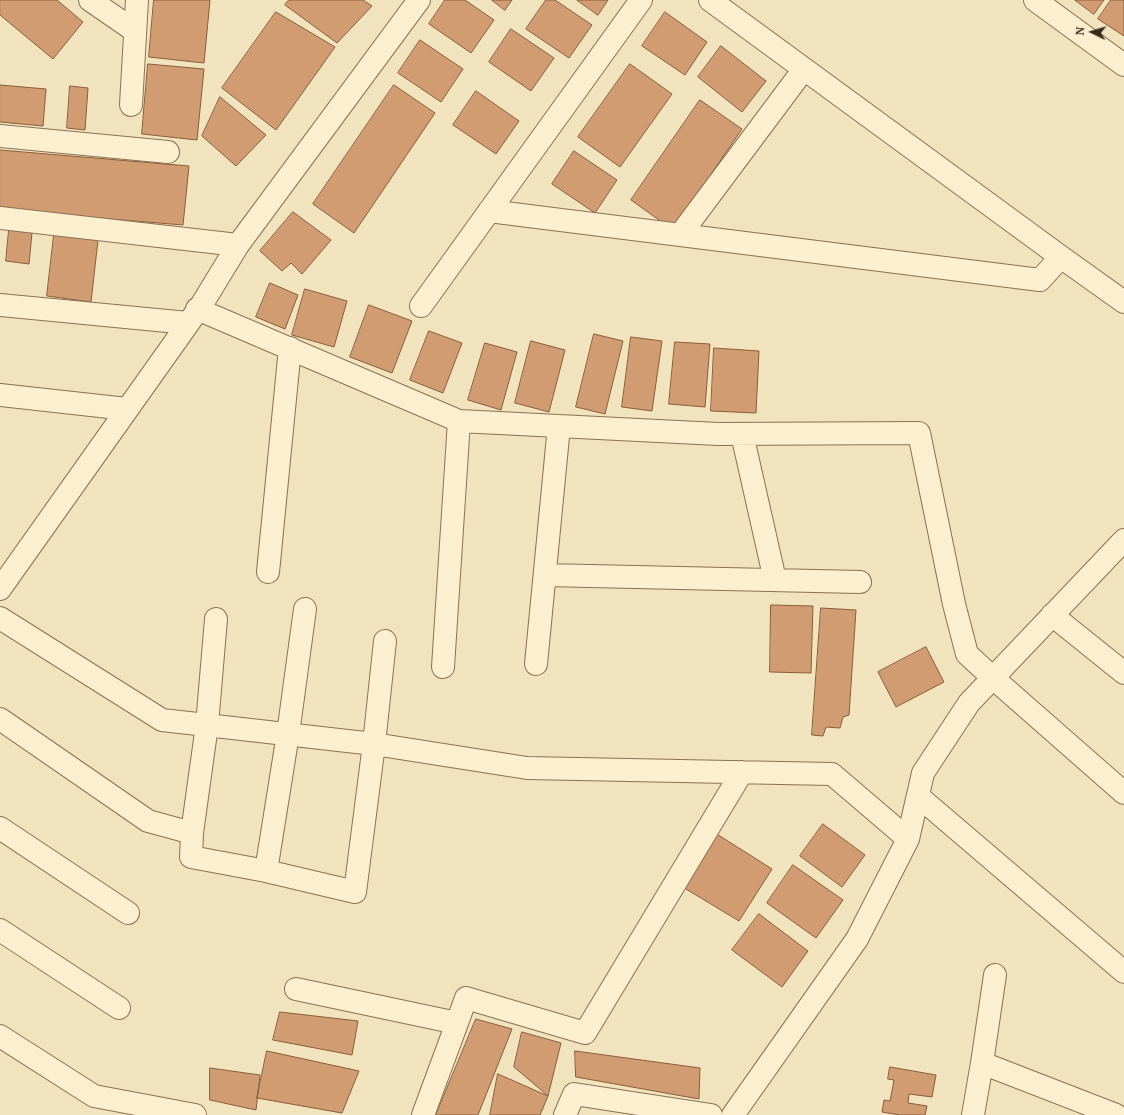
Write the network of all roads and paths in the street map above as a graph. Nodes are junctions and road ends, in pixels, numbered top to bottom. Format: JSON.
{"nodes":[{"id":1,"x":90,"y":0,"type":"edge"},
{"id":2,"x":137,"y":0,"type":"edge"},
{"id":3,"x":419,"y":0,"type":"edge"},
{"id":4,"x":641,"y":0,"type":"edge"},
{"id":5,"x":710,"y":0,"type":"edge"},
{"id":6,"x":1036,"y":0,"type":"edge"},
{"id":7,"x":135,"y":31,"type":"junction"},
{"id":8,"x":1124,"y":65,"type":"edge"},
{"id":9,"x":804,"y":69,"type":"junction"},
{"id":10,"x":131,"y":105,"type":"dead end"},
{"id":11,"x":0,"y":136,"type":"edge"},
{"id":12,"x":168,"y":152,"type":"dead end"},
{"id":13,"x":489,"y":211,"type":"junction"},
{"id":14,"x":0,"y":218,"type":"edge"},
{"id":15,"x":680,"y":235,"type":"junction"},
{"id":16,"x":238,"y":246,"type":"junction"},
{"id":17,"x":1061,"y":257,"type":"junction"},
{"id":18,"x":1124,"y":302,"type":"edge"},
{"id":19,"x":0,"y":305,"type":"edge"},
{"id":20,"x":421,"y":306,"type":"dead end"},
{"id":21,"x":193,"y":316,"type":"junction"},
{"id":22,"x":290,"y":348,"type":"junction"},
{"id":23,"x":0,"y":395,"type":"edge"},
{"id":24,"x":127,"y":410,"type":"junction"},
{"id":25,"x":459,"y":421,"type":"junction"},
{"id":26,"x":559,"y":426,"type":"junction"},
{"id":27,"x":742,"y":434,"type":"junction"},
{"id":28,"x":1124,"y":540,"type":"edge"},
{"id":29,"x":268,"y":572,"type":"dead end"},
{"id":30,"x":545,"y":575,"type":"junction"},
{"id":31,"x":775,"y":580,"type":"junction"},
{"id":32,"x":860,"y":582,"type":"dead end"},
{"id":33,"x":0,"y":589,"type":"edge"},
{"id":34,"x":305,"y":609,"type":"dead end"},
{"id":35,"x":1052,"y":615,"type":"junction"},
{"id":36,"x":0,"y":618,"type":"edge"},
{"id":37,"x":216,"y":618,"type":"dead end"},
{"id":38,"x":385,"y":641,"type":"dead end"},
{"id":39,"x":536,"y":664,"type":"dead end"},
{"id":40,"x":443,"y":667,"type":"dead end"},
{"id":41,"x":1124,"y":673,"type":"edge"},
{"id":42,"x":993,"y":678,"type":"junction"},
{"id":43,"x":0,"y":719,"type":"edge"},
{"id":44,"x":207,"y":725,"type":"junction"},
{"id":45,"x":288,"y":734,"type":"junction"},
{"id":46,"x":374,"y":744,"type":"junction"},
{"id":47,"x":742,"y":772,"type":"junction"},
{"id":48,"x":1124,"y":793,"type":"edge"},
{"id":49,"x":918,"y":796,"type":"junction"},
{"id":50,"x":0,"y":828,"type":"edge"},
{"id":51,"x":192,"y":833,"type":"junction"},
{"id":52,"x":908,"y":840,"type":"junction"},
{"id":53,"x":266,"y":871,"type":"junction"},
{"id":54,"x":128,"y":913,"type":"dead end"},
{"id":55,"x":0,"y":930,"type":"edge"},
{"id":56,"x":1124,"y":972,"type":"edge"},
{"id":57,"x":995,"y":975,"type":"dead end"},
{"id":58,"x":296,"y":989,"type":"dead end"},
{"id":59,"x":119,"y":1008,"type":"dead end"},
{"id":60,"x":457,"y":1024,"type":"junction"},
{"id":61,"x":0,"y":1036,"type":"edge"},
{"id":62,"x":982,"y":1063,"type":"junction"},
{"id":63,"x":194,"y":1115,"type":"edge"},
{"id":64,"x":423,"y":1115,"type":"edge"},
{"id":65,"x":565,"y":1115,"type":"edge"},
{"id":66,"x":711,"y":1115,"type":"edge"},
{"id":67,"x":733,"y":1115,"type":"edge"},
{"id":68,"x":972,"y":1115,"type":"edge"},
{"id":69,"x":1116,"y":1115,"type":"edge"}],
"edges":[{"from":1,"to":7,"type":"street"},
{"from":2,"to":7,"type":"street"},
{"from":3,"to":16,"type":"street"},
{"from":4,"to":13,"type":"street"},
{"from":5,"to":9,"type":"street"},
{"from":6,"to":8,"type":"street"},
{"from":7,"to":10,"type":"street"},
{"from":9,"to":15,"type":"street"},
{"from":9,"to":17,"type":"street"},
{"from":11,"to":12,"type":"street"},
{"from":13,"to":15,"type":"street"},
{"from":13,"to":20,"type":"street"},
{"from":14,"to":16,"type":"street"},
{"from":15,"to":17,"type":"street"},
{"from":16,"to":21,"type":"street"},
{"from":17,"to":18,"type":"street"},
{"from":19,"to":21,"type":"street"},
{"from":21,"to":22,"type":"street"},
{"from":21,"to":24,"type":"street"},
{"from":22,"to":25,"type":"street"},
{"from":22,"to":29,"type":"street"},
{"from":23,"to":24,"type":"street"},
{"from":24,"to":33,"type":"street"},
{"from":25,"to":26,"type":"street"},
{"from":25,"to":40,"type":"street"},
{"from":26,"to":27,"type":"street"},
{"from":26,"to":30,"type":"street"},
{"from":27,"to":31,"type":"street"},
{"from":27,"to":42,"type":"street"},
{"from":28,"to":35,"type":"street"},
{"from":30,"to":31,"type":"street"},
{"from":30,"to":39,"type":"street"},
{"from":31,"to":32,"type":"street"},
{"from":34,"to":45,"type":"street"},
{"from":35,"to":41,"type":"street"},
{"from":35,"to":42,"type":"street"},
{"from":36,"to":44,"type":"street"},
{"from":37,"to":44,"type":"street"},
{"from":38,"to":46,"type":"street"},
{"from":42,"to":48,"type":"street"},
{"from":42,"to":49,"type":"street"},
{"from":43,"to":51,"type":"street"},
{"from":44,"to":45,"type":"street"},
{"from":44,"to":51,"type":"street"},
{"from":45,"to":46,"type":"street"},
{"from":45,"to":53,"type":"street"},
{"from":46,"to":47,"type":"street"},
{"from":46,"to":53,"type":"street"},
{"from":47,"to":52,"type":"street"},
{"from":47,"to":60,"type":"street"},
{"from":49,"to":52,"type":"street"},
{"from":49,"to":56,"type":"street"},
{"from":50,"to":54,"type":"street"},
{"from":51,"to":53,"type":"street"},
{"from":52,"to":67,"type":"street"},
{"from":55,"to":59,"type":"street"},
{"from":57,"to":62,"type":"street"},
{"from":58,"to":60,"type":"street"},
{"from":60,"to":64,"type":"street"},
{"from":61,"to":63,"type":"street"},
{"from":62,"to":68,"type":"street"},
{"from":62,"to":69,"type":"street"},
{"from":65,"to":66,"type":"street"}]}
